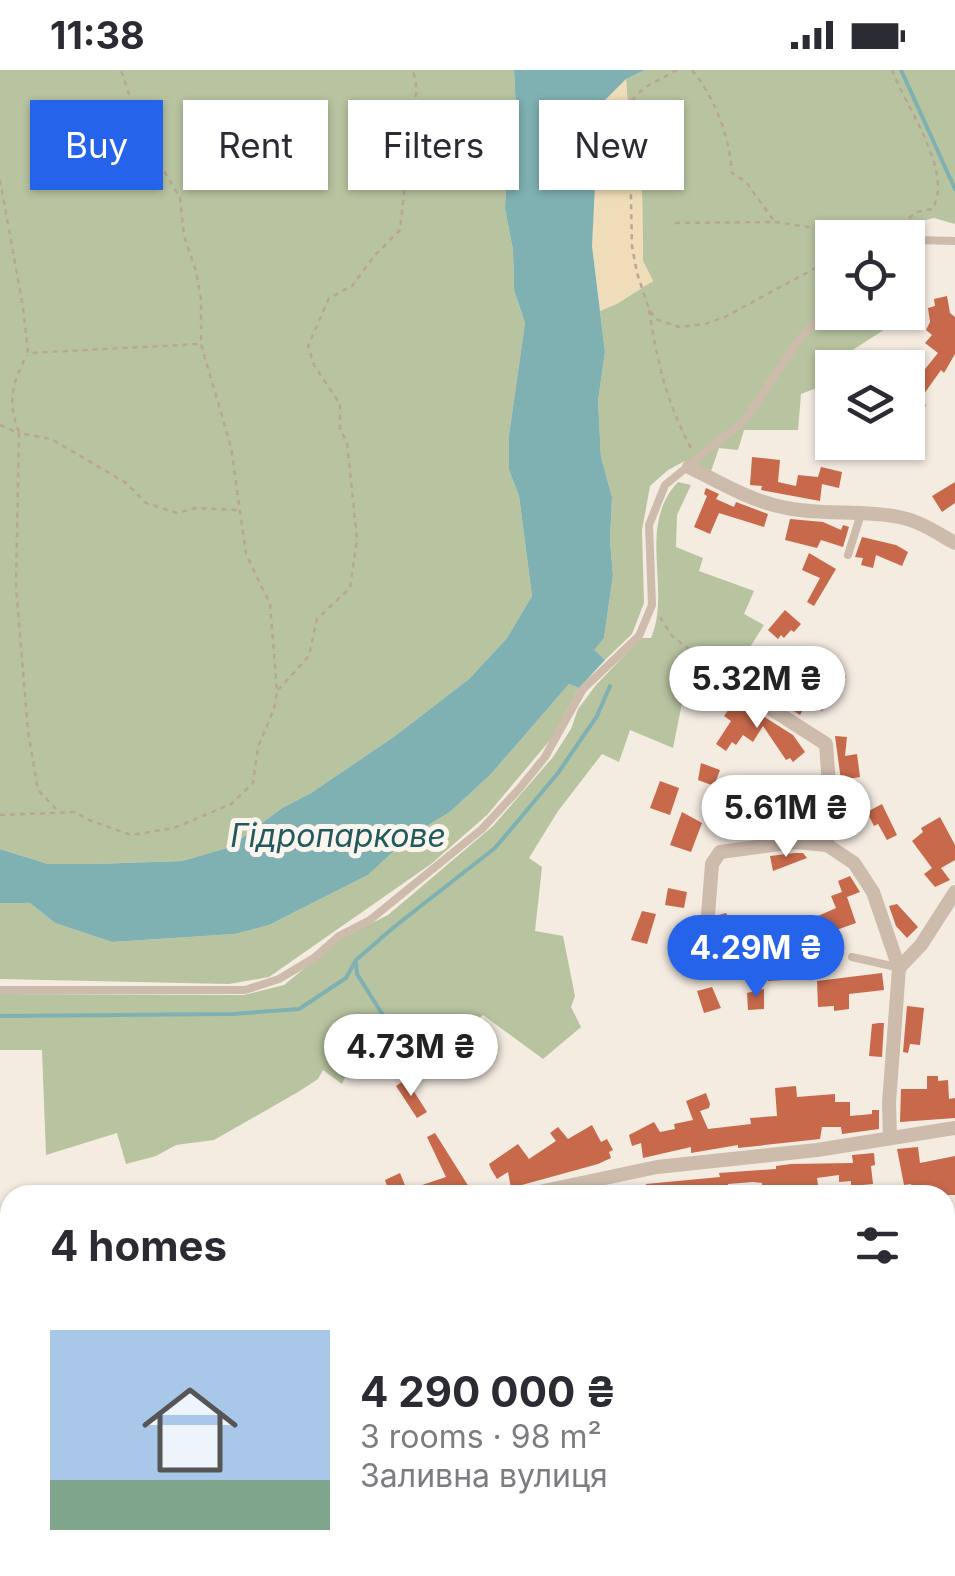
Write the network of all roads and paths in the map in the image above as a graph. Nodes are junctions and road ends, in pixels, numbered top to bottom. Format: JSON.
{"nodes":[{"id":1,"x":121,"y":70,"type":"edge"},
{"id":2,"x":413,"y":70,"type":"edge"},
{"id":3,"x":678,"y":70,"type":"edge"},
{"id":4,"x":692,"y":70,"type":"edge"},
{"id":5,"x":892,"y":70,"type":"edge"},
{"id":6,"x":0,"y":180,"type":"edge"},
{"id":7,"x":907,"y":220,"type":"edge"},
{"id":8,"x":775,"y":222,"type":"junction"},
{"id":9,"x":675,"y":223,"type":"dead end"},
{"id":10,"x":815,"y":228,"type":"edge"},
{"id":11,"x":925,"y":241,"type":"edge"},
{"id":12,"x":955,"y":241,"type":"edge"},
{"id":13,"x":815,"y":268,"type":"edge"},
{"id":14,"x":649,"y":309,"type":"junction"},
{"id":15,"x":815,"y":323,"type":"edge"},
{"id":16,"x":201,"y":344,"type":"junction"},
{"id":17,"x":28,"y":354,"type":"junction"},
{"id":18,"x":0,"y":425,"type":"edge"},
{"id":19,"x":19,"y":434,"type":"junction"},
{"id":20,"x":693,"y":463,"type":"junction"},
{"id":21,"x":241,"y":510,"type":"junction"},
{"id":22,"x":861,"y":514,"type":"junction"},
{"id":23,"x":954,"y":542,"type":"edge"},
{"id":24,"x":848,"y":556,"type":"dead end"},
{"id":25,"x":652,"y":605,"type":"junction"},
{"id":26,"x":740,"y":689,"type":"joint"},
{"id":27,"x":276,"y":691,"type":"junction"},
{"id":28,"x":733,"y":796,"type":"dead end"},
{"id":29,"x":58,"y":811,"type":"junction"},
{"id":30,"x":0,"y":815,"type":"edge"},
{"id":31,"x":795,"y":842,"type":"junction"},
{"id":32,"x":827,"y":845,"type":"junction"},
{"id":33,"x":955,"y":892,"type":"edge"},
{"id":34,"x":720,"y":946,"type":"dead end"},
{"id":35,"x":852,"y":957,"type":"dead end"},
{"id":36,"x":899,"y":968,"type":"junction"},
{"id":37,"x":0,"y":990,"type":"edge"},
{"id":38,"x":955,"y":1128,"type":"edge"},
{"id":39,"x":890,"y":1137,"type":"junction"},
{"id":40,"x":572,"y":1185,"type":"edge"}],
"edges":[{"from":1,"to":16,"type":"path"},
{"from":2,"to":27,"type":"path"},
{"from":3,"to":14,"type":"path"},
{"from":4,"to":8,"type":"path"},
{"from":5,"to":7,"type":"path"},
{"from":6,"to":17,"type":"path"},
{"from":8,"to":9,"type":"path"},
{"from":8,"to":10,"type":"path"},
{"from":11,"to":12,"type":"lane"},
{"from":13,"to":14,"type":"path"},
{"from":14,"to":20,"type":"path"},
{"from":15,"to":20,"type":"lane"},
{"from":16,"to":17,"type":"path"},
{"from":16,"to":21,"type":"path"},
{"from":17,"to":19,"type":"path"},
{"from":18,"to":19,"type":"path"},
{"from":19,"to":21,"type":"path"},
{"from":19,"to":29,"type":"path"},
{"from":20,"to":22,"type":"street"},
{"from":20,"to":25,"type":"lane"},
{"from":21,"to":27,"type":"path"},
{"from":22,"to":23,"type":"street"},
{"from":22,"to":24,"type":"lane"},
{"from":25,"to":26,"type":"path"},
{"from":25,"to":37,"type":"lane"},
{"from":26,"to":32,"type":"street"},
{"from":27,"to":29,"type":"path"},
{"from":28,"to":31,"type":"street"},
{"from":29,"to":30,"type":"path"},
{"from":31,"to":32,"type":"street"},
{"from":31,"to":34,"type":"street"},
{"from":32,"to":36,"type":"street"},
{"from":33,"to":36,"type":"street"},
{"from":35,"to":36,"type":"lane"},
{"from":36,"to":39,"type":"street"},
{"from":38,"to":39,"type":"street"},
{"from":39,"to":40,"type":"street"}]}
